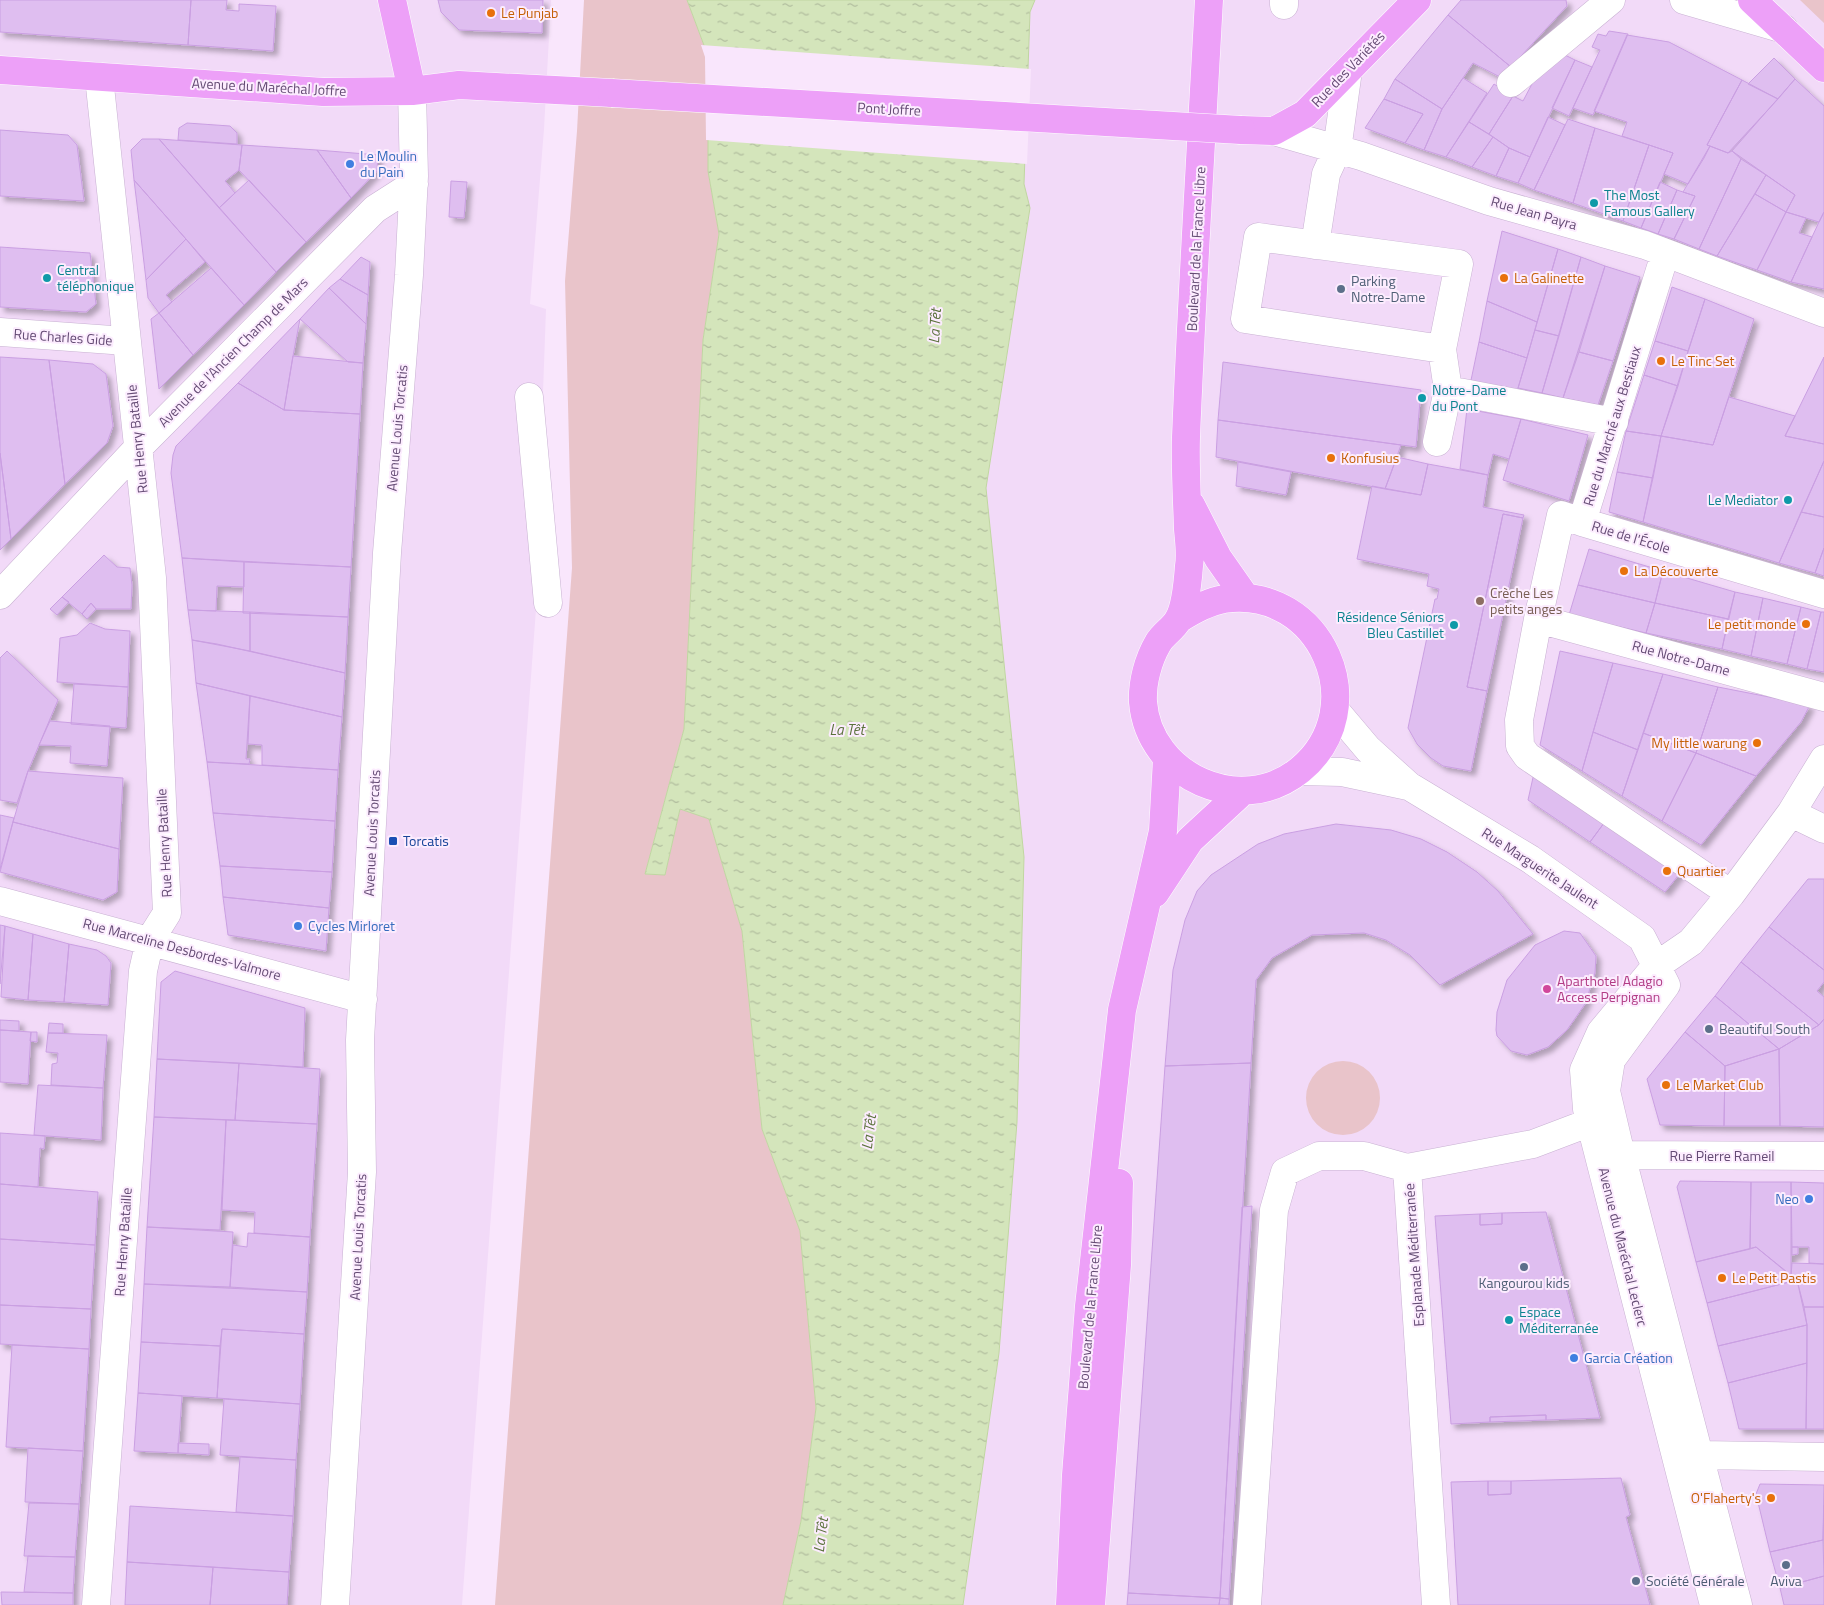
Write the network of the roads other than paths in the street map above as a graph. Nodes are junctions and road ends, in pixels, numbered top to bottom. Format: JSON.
{"nodes":[{"id":1,"x":392,"y":0,"type":"edge"},
{"id":2,"x":1209,"y":0,"type":"edge"},
{"id":3,"x":1417,"y":0,"type":"edge"},
{"id":4,"x":1611,"y":0,"type":"edge"},
{"id":5,"x":1684,"y":0,"type":"edge"},
{"id":6,"x":1752,"y":0,"type":"edge"},
{"id":7,"x":1784,"y":29,"type":"junction"},
{"id":8,"x":1824,"y":68,"type":"edge"},
{"id":9,"x":0,"y":70,"type":"edge"},
{"id":10,"x":1348,"y":70,"type":"junction"},
{"id":11,"x":98,"y":77,"type":"junction"},
{"id":12,"x":1511,"y":83,"type":"dead end"},
{"id":13,"x":538,"y":88,"type":"joint"},
{"id":14,"x":412,"y":91,"type":"junction"},
{"id":15,"x":1305,"y":114,"type":"junction"},
{"id":16,"x":1241,"y":130,"type":"joint"},
{"id":17,"x":1274,"y":132,"type":"junction"},
{"id":18,"x":1327,"y":153,"type":"junction"},
{"id":19,"x":414,"y":184,"type":"junction"},
{"id":20,"x":1315,"y":245,"type":"junction"},
{"id":21,"x":1661,"y":267,"type":"dead end"},
{"id":22,"x":1824,"y":313,"type":"edge"},
{"id":23,"x":0,"y":332,"type":"edge"},
{"id":24,"x":126,"y":341,"type":"junction"},
{"id":25,"x":1442,"y":349,"type":"junction"},
{"id":26,"x":1448,"y":390,"type":"junction"},
{"id":27,"x":529,"y":397,"type":"dead end"},
{"id":28,"x":1614,"y":422,"type":"junction"},
{"id":29,"x":1437,"y":442,"type":"dead end"},
{"id":30,"x":138,"y":448,"type":"junction"},
{"id":31,"x":1187,"y":498,"type":"junction"},
{"id":32,"x":1582,"y":522,"type":"junction"},
{"id":33,"x":1824,"y":594,"type":"edge"},
{"id":34,"x":0,"y":595,"type":"edge"},
{"id":35,"x":1246,"y":598,"type":"junction"},
{"id":36,"x":548,"y":603,"type":"dead end"},
{"id":37,"x":1179,"y":619,"type":"junction"},
{"id":38,"x":1538,"y":619,"type":"junction"},
{"id":39,"x":1824,"y":697,"type":"edge"},
{"id":40,"x":1335,"y":710,"type":"junction"},
{"id":41,"x":1167,"y":759,"type":"junction"},
{"id":42,"x":1824,"y":759,"type":"edge"},
{"id":43,"x":1299,"y":771,"type":"junction"},
{"id":44,"x":1409,"y":786,"type":"junction"},
{"id":45,"x":1243,"y":791,"type":"junction"},
{"id":46,"x":1791,"y":813,"type":"junction"},
{"id":47,"x":1824,"y":829,"type":"edge"},
{"id":48,"x":1731,"y":894,"type":"junction"},
{"id":49,"x":0,"y":901,"type":"edge"},
{"id":50,"x":1148,"y":904,"type":"junction"},
{"id":51,"x":150,"y":940,"type":"junction"},
{"id":52,"x":1656,"y":966,"type":"junction"},
{"id":53,"x":363,"y":999,"type":"junction"},
{"id":54,"x":1122,"y":1010,"type":"junction"},
{"id":55,"x":1591,"y":1122,"type":"junction"},
{"id":56,"x":1824,"y":1156,"type":"edge"},
{"id":57,"x":1611,"y":1157,"type":"junction"},
{"id":58,"x":1408,"y":1168,"type":"junction"},
{"id":59,"x":1689,"y":1457,"type":"junction"},
{"id":60,"x":1824,"y":1457,"type":"edge"},
{"id":61,"x":96,"y":1605,"type":"edge"},
{"id":62,"x":334,"y":1605,"type":"edge"},
{"id":63,"x":1070,"y":1605,"type":"edge"},
{"id":64,"x":1091,"y":1605,"type":"edge"},
{"id":65,"x":1247,"y":1605,"type":"edge"},
{"id":66,"x":1436,"y":1605,"type":"edge"},
{"id":67,"x":1714,"y":1605,"type":"edge"},
{"id":68,"x":1738,"y":1605,"type":"edge"}],
"edges":[{"from":1,"to":14,"type":"main road"},
{"from":2,"to":31,"type":"main road","name":"Boulevard de la France Libre"},
{"from":3,"to":10,"type":"main road","name":"Rue des Variétés"},
{"from":4,"to":12,"type":"street"},
{"from":5,"to":7,"type":"street"},
{"from":6,"to":7,"type":"main road"},
{"from":7,"to":8,"type":"main road"},
{"from":9,"to":11,"type":"main road","name":"Avenue du Maréchal Joffre"},
{"from":10,"to":15,"type":"main road","name":"Rue des Variétés"},
{"from":10,"to":18,"type":"street"},
{"from":11,"to":14,"type":"main road","name":"Avenue du Maréchal Joffre"},
{"from":11,"to":24,"type":"street","name":"Rue Henry Bataille"},
{"from":13,"to":14,"type":"main road","name":"Avenue du Maréchal Joffre"},
{"from":13,"to":16,"type":"main road","name":"Pont Joffre","bridge":true},
{"from":14,"to":19,"type":"street","name":"Avenue Louis Torcatis"},
{"from":15,"to":17,"type":"main road","name":"Rue des Variétés"},
{"from":15,"to":18,"type":"street"},
{"from":16,"to":17,"type":"main road","name":"Rue Jean Payra"},
{"from":17,"to":18,"type":"street","name":"Rue Jean Payra"},
{"from":18,"to":20,"type":"street"},
{"from":18,"to":22,"type":"street","name":"Rue Jean Payra"},
{"from":19,"to":30,"type":"street","name":"Avenue de l'Ancien Champ de Mars"},
{"from":19,"to":53,"type":"street","name":"Avenue Louis Torcatis"},
{"from":20,"to":25,"type":"street"},
{"from":20,"to":25,"type":"street"},
{"from":21,"to":28,"type":"street","name":"Rue du Marché aux Bestiaux"},
{"from":23,"to":24,"type":"street","name":"Rue Charles Gide"},
{"from":24,"to":30,"type":"street","name":"Rue Henry Bataille"},
{"from":25,"to":26,"type":"street"},
{"from":26,"to":28,"type":"street"},
{"from":26,"to":29,"type":"street"},
{"from":27,"to":36,"type":"street"},
{"from":28,"to":32,"type":"street","name":"Rue du Marché aux Bestiaux"},
{"from":30,"to":34,"type":"street","name":"Avenue de l'Ancien Champ de Mars"},
{"from":30,"to":51,"type":"street","name":"Rue Henry Bataille"},
{"from":31,"to":35,"type":"main road","name":"Boulevard de la France Libre"},
{"from":31,"to":37,"type":"main road","name":"Boulevard de la France Libre"},
{"from":32,"to":33,"type":"street","name":"Rue de l'École"},
{"from":32,"to":38,"type":"street","name":"Rue du Marché aux Bestiaux"},
{"from":35,"to":37,"type":"main road"},
{"from":35,"to":40,"type":"main road"},
{"from":37,"to":41,"type":"main road"},
{"from":38,"to":39,"type":"street","name":"Rue Notre-Dame"},
{"from":38,"to":48,"type":"street","name":"Rue du Marché aux Bestiaux"},
{"from":40,"to":43,"type":"main road"},
{"from":40,"to":44,"type":"street","name":"Rue Marguerite Jaulent"},
{"from":41,"to":45,"type":"main road"},
{"from":41,"to":50,"type":"main road","name":"Boulevard de la France Libre"},
{"from":42,"to":46,"type":"street","name":"Avenue du Maréchal Leclerc"},
{"from":43,"to":44,"type":"street","name":"Rue Marguerite Jaulent"},
{"from":43,"to":45,"type":"main road"},
{"from":44,"to":52,"type":"street","name":"Rue Marguerite Jaulent"},
{"from":45,"to":50,"type":"main road","name":"Boulevard de la France Libre"},
{"from":46,"to":47,"type":"street"},
{"from":46,"to":48,"type":"street","name":"Avenue du Maréchal Leclerc"},
{"from":48,"to":52,"type":"street","name":"Avenue du Maréchal Leclerc"},
{"from":49,"to":51,"type":"street","name":"Rue Marceline Desbordes-Valmore"},
{"from":50,"to":54,"type":"main road","name":"Boulevard de la France Libre"},
{"from":51,"to":53,"type":"street","name":"Rue Marceline Desbordes-Valmore"},
{"from":51,"to":61,"type":"street","name":"Rue Henry Bataille"},
{"from":52,"to":55,"type":"street","name":"Avenue du Maréchal Leclerc"},
{"from":52,"to":57,"type":"street","name":"Avenue du Maréchal Leclerc"},
{"from":53,"to":62,"type":"street","name":"Avenue Louis Torcatis"},
{"from":54,"to":63,"type":"main road","name":"Boulevard de la France Libre"},
{"from":54,"to":64,"type":"main road","name":"Boulevard de la France Libre"},
{"from":55,"to":57,"type":"street","name":"Avenue du Maréchal Leclerc"},
{"from":55,"to":58,"type":"street"},
{"from":56,"to":57,"type":"street","name":"Rue Pierre Rameil"},
{"from":57,"to":59,"type":"street","name":"Avenue du Maréchal Leclerc"},
{"from":58,"to":65,"type":"street","name":"Esplanade Méditerranée"},
{"from":58,"to":66,"type":"street","name":"Esplanade Méditerranée"},
{"from":59,"to":60,"type":"street"},
{"from":59,"to":67,"type":"street","name":"Avenue du Maréchal Leclerc"},
{"from":59,"to":68,"type":"street","name":"Avenue du Maréchal Leclerc"}]}
